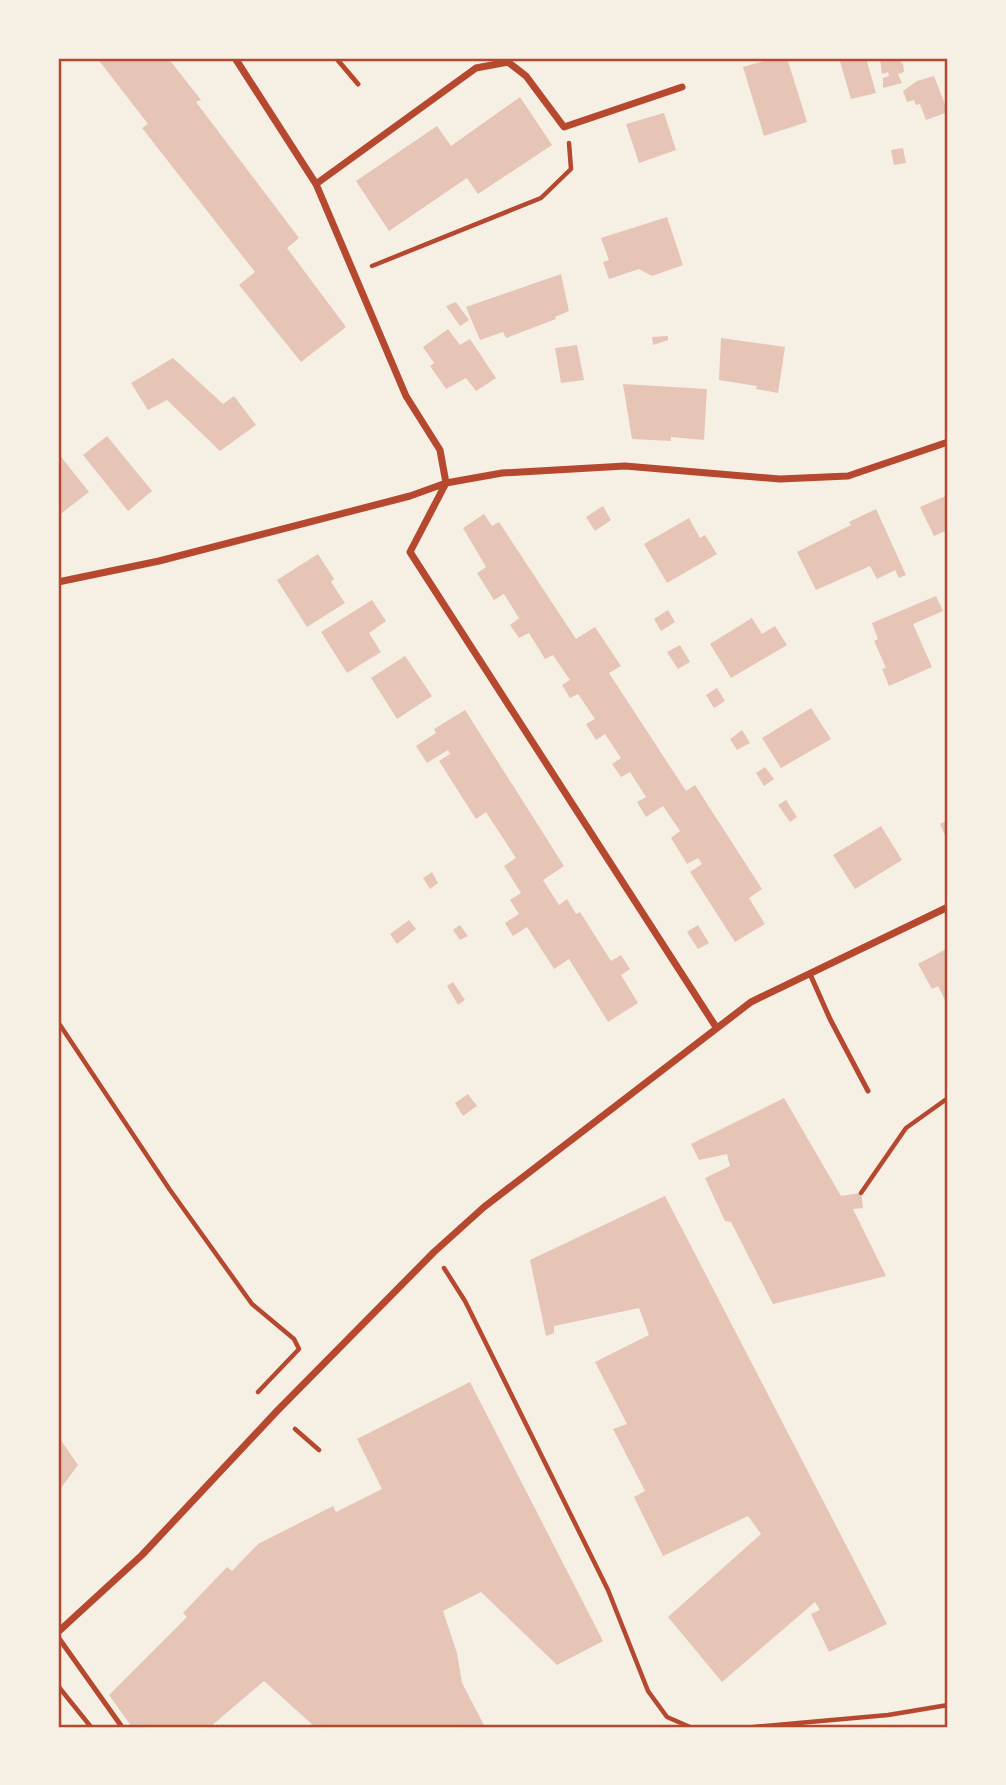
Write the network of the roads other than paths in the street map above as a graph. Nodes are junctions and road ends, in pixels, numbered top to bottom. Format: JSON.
{"nodes":[{"id":1,"x":235,"y":58,"type":"edge"},
{"id":2,"x":336,"y":58,"type":"edge"},
{"id":3,"x":358,"y":84,"type":"dead end"},
{"id":4,"x":682,"y":87,"type":"dead end"},
{"id":5,"x":316,"y":184,"type":"junction"},
{"id":6,"x":948,"y":442,"type":"edge"},
{"id":7,"x":446,"y":483,"type":"junction"},
{"id":8,"x":58,"y":582,"type":"edge"},
{"id":9,"x":948,"y":907,"type":"edge"},
{"id":10,"x":810,"y":974,"type":"junction"},
{"id":11,"x":716,"y":1027,"type":"junction"},
{"id":12,"x":868,"y":1091,"type":"dead end"},
{"id":13,"x":58,"y":1634,"type":"edge"},
{"id":14,"x":122,"y":1727,"type":"edge"}],
"edges":[{"from":1,"to":5,"type":"street"},
{"from":2,"to":3,"type":"lane"},
{"from":4,"to":5,"type":"street"},
{"from":5,"to":7,"type":"street"},
{"from":6,"to":7,"type":"street"},
{"from":7,"to":8,"type":"street"},
{"from":7,"to":11,"type":"street"},
{"from":9,"to":10,"type":"street"},
{"from":10,"to":11,"type":"street"},
{"from":10,"to":12,"type":"lane"},
{"from":11,"to":13,"type":"street"},
{"from":13,"to":14,"type":"lane"}]}
